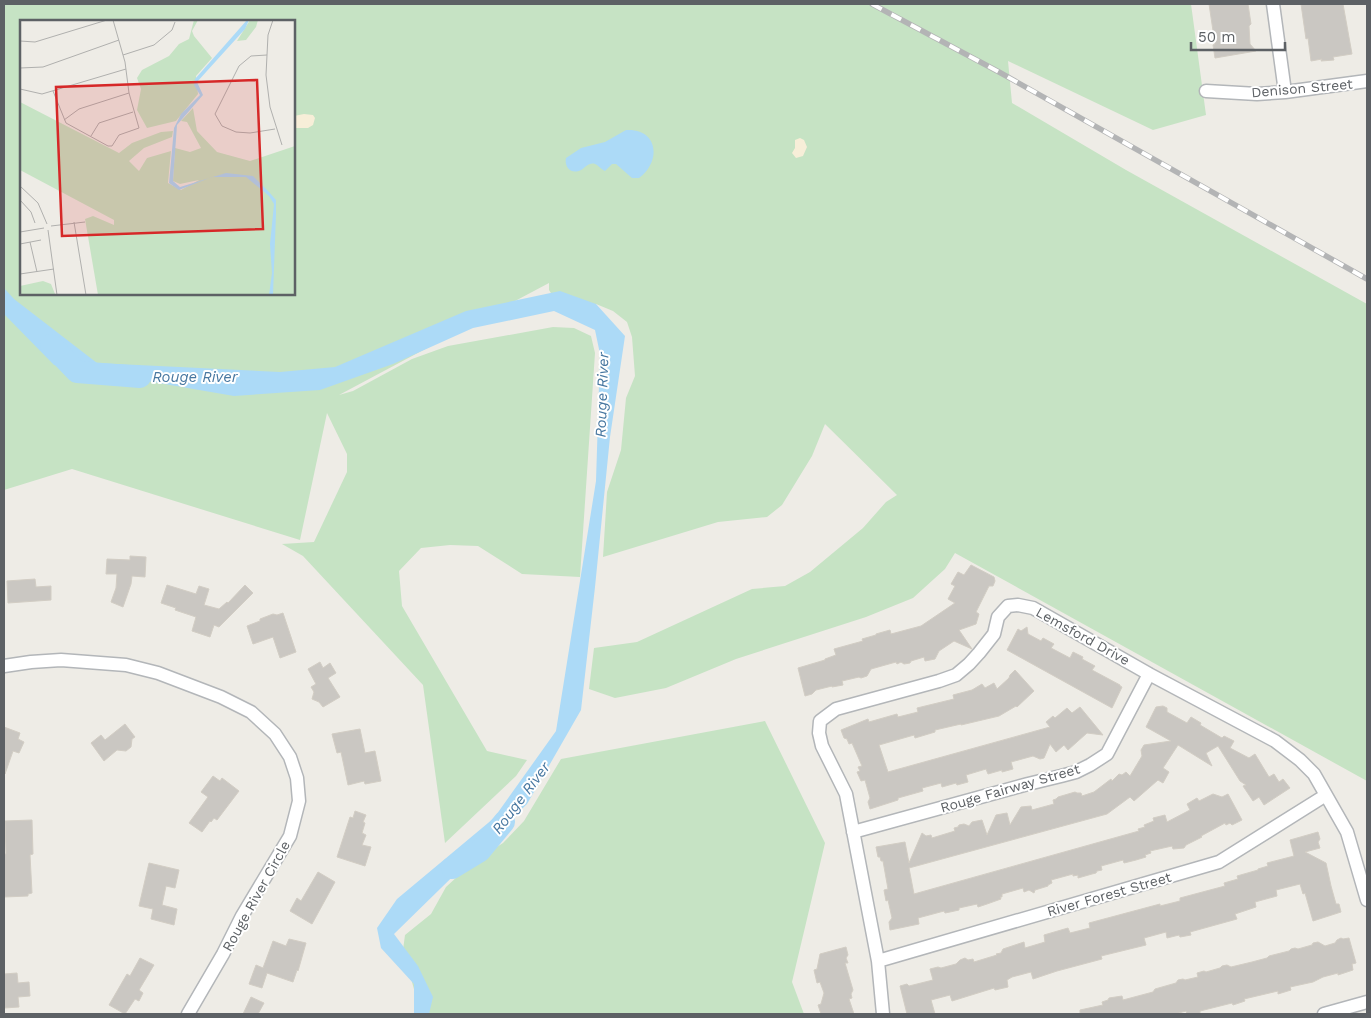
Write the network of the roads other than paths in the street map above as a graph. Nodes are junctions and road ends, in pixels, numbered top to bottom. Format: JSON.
{"nodes":[{"id":1,"x":1273,"y":4,"type":"edge"},
{"id":2,"x":1367,"y":81,"type":"edge"},
{"id":3,"x":1206,"y":91,"type":"dead end"},
{"id":4,"x":1285,"y":92,"type":"junction"},
{"id":5,"x":4,"y":666,"type":"edge"},
{"id":6,"x":1149,"y":674,"type":"junction"},
{"id":7,"x":1326,"y":795,"type":"junction"},
{"id":8,"x":853,"y":832,"type":"junction"},
{"id":9,"x":1367,"y":900,"type":"edge"},
{"id":10,"x":878,"y":961,"type":"junction"},
{"id":11,"x":1367,"y":1002,"type":"edge"},
{"id":12,"x":188,"y":1014,"type":"edge"},
{"id":13,"x":883,"y":1014,"type":"edge"},
{"id":14,"x":1324,"y":1014,"type":"edge"}],
"edges":[{"from":1,"to":4,"type":"street"},
{"from":2,"to":4,"type":"street","name":"Denison Street"},
{"from":3,"to":4,"type":"street","name":"Denison Street"},
{"from":5,"to":12,"type":"street","name":"Rouge River Circle"},
{"from":6,"to":7,"type":"street","name":"Lemsford Drive"},
{"from":6,"to":8,"type":"street","name":"Rouge Fairway Street"},
{"from":6,"to":8,"type":"street","name":"Lemsford Drive"},
{"from":7,"to":9,"type":"street","name":"Lemsford Drive"},
{"from":7,"to":10,"type":"street","name":"River Forest Street"},
{"from":8,"to":10,"type":"street","name":"Lemsford Drive"},
{"from":10,"to":13,"type":"street","name":"Lemsford Drive"},
{"from":11,"to":14,"type":"street"}]}
